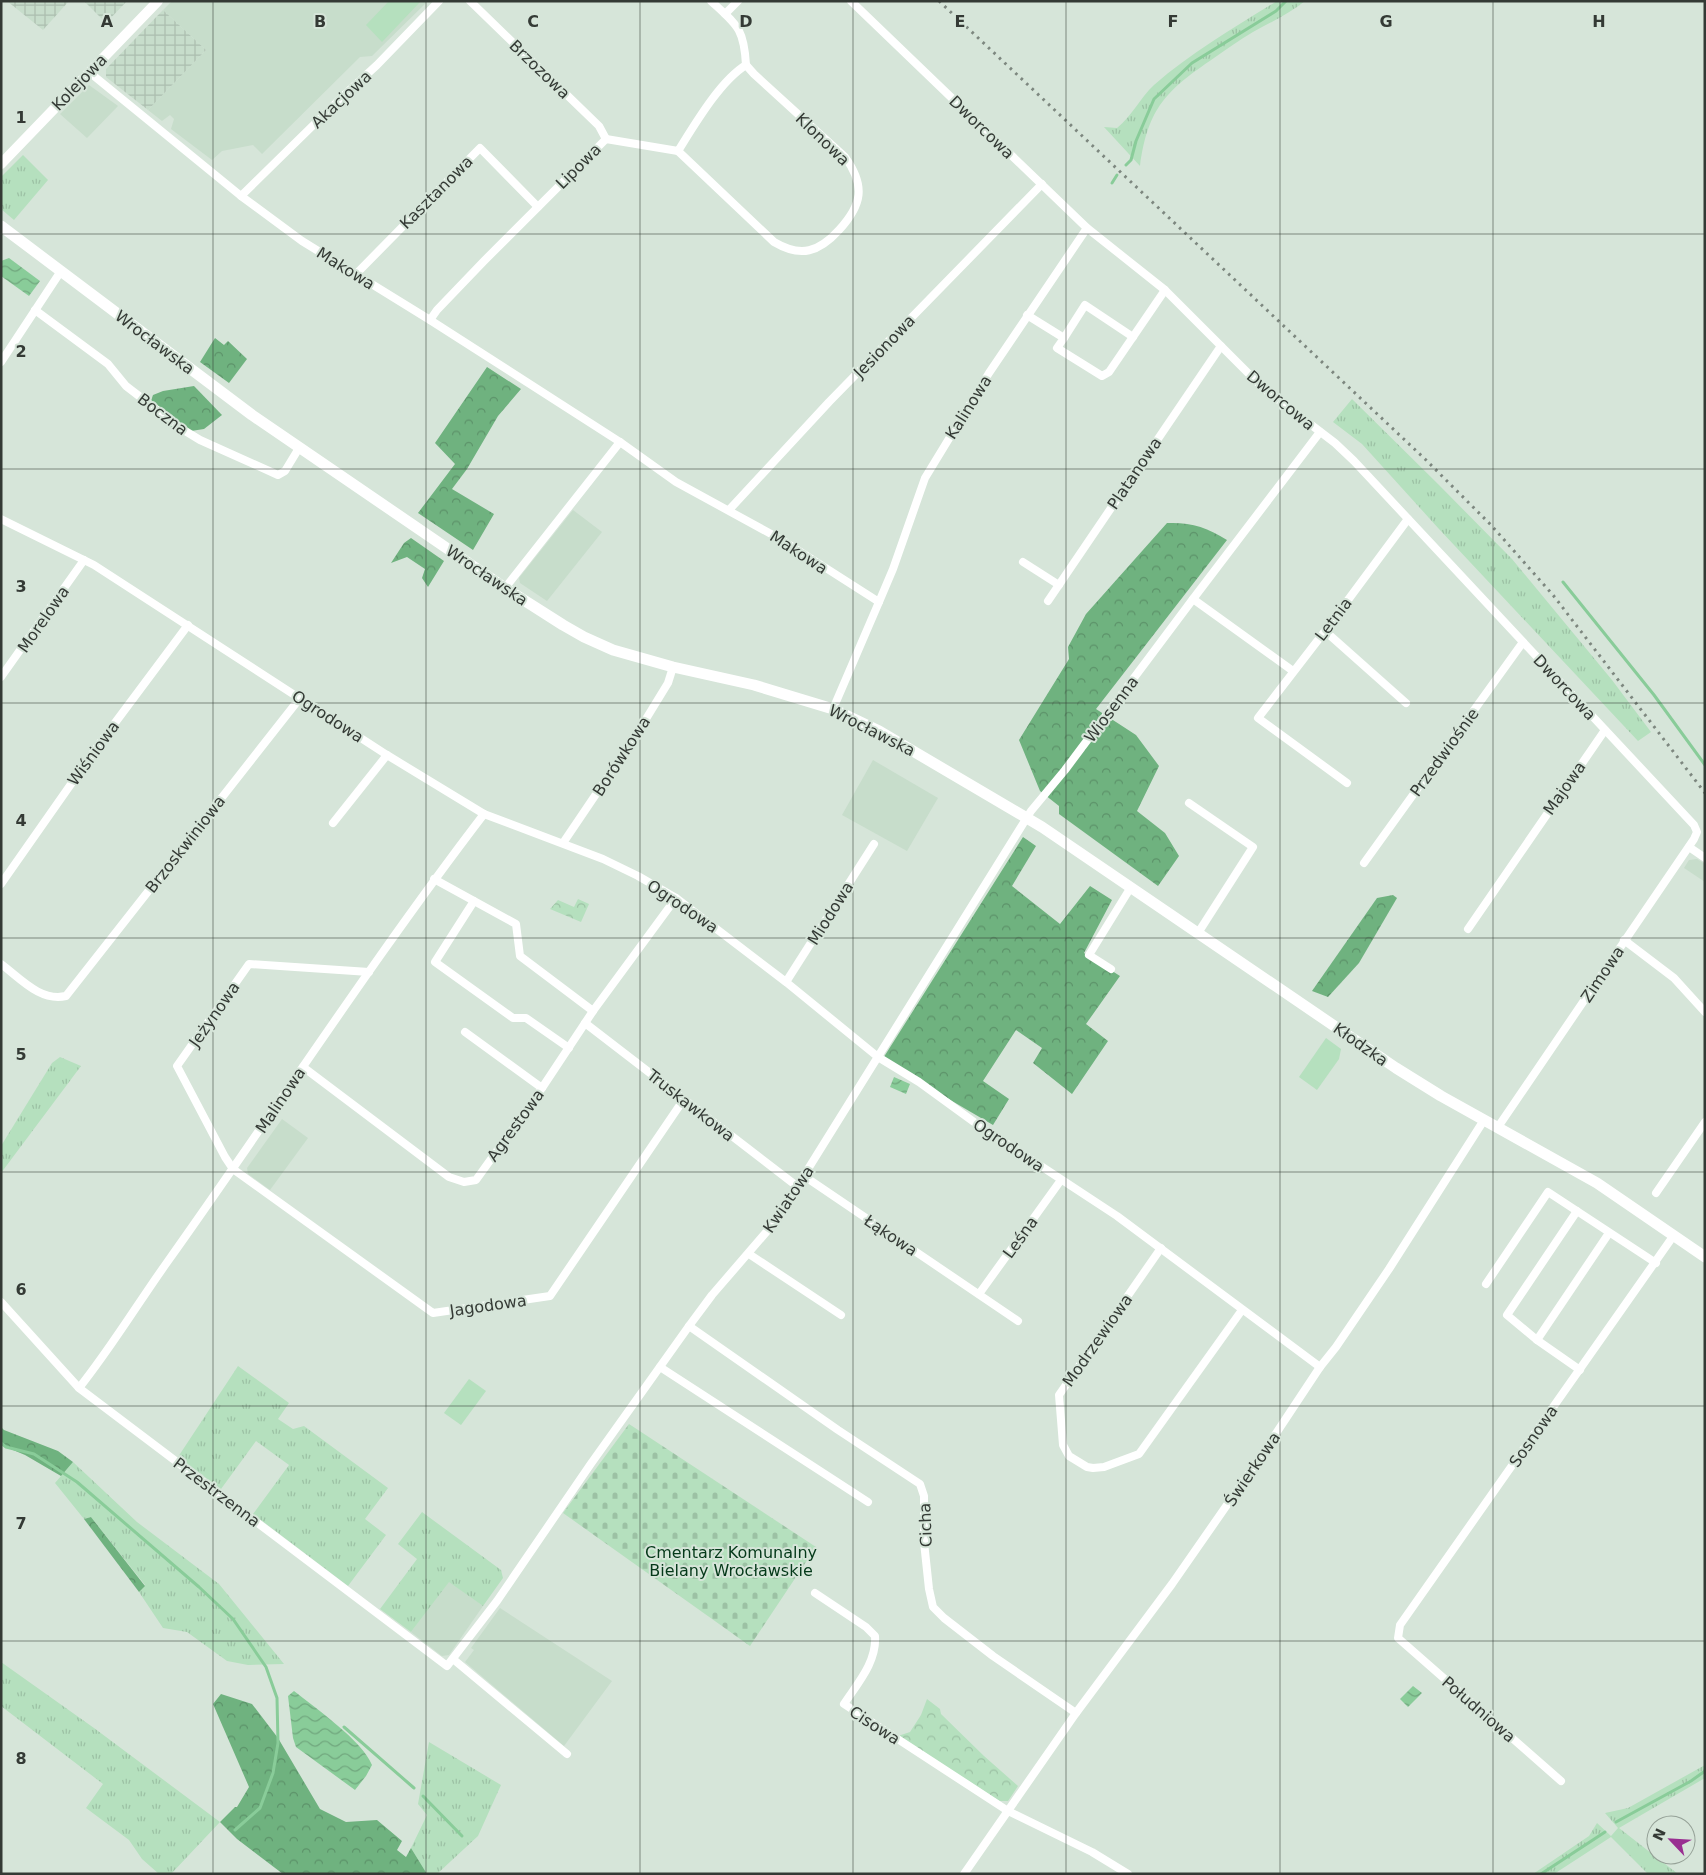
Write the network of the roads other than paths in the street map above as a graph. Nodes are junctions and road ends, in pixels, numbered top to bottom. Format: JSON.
{"nodes":[{"id":1,"x":158,"y":1,"type":"edge"},
{"id":2,"x":439,"y":1,"type":"edge"},
{"id":3,"x":470,"y":1,"type":"edge"},
{"id":4,"x":711,"y":1,"type":"edge"},
{"id":5,"x":738,"y":1,"type":"edge"},
{"id":6,"x":851,"y":1,"type":"edge"},
{"id":7,"x":727,"y":16,"type":"junction"},
{"id":8,"x":746,"y":64,"type":"junction"},
{"id":9,"x":88,"y":72,"type":"junction"},
{"id":10,"x":606,"y":139,"type":"junction"},
{"id":11,"x":678,"y":151,"type":"junction"},
{"id":12,"x":1,"y":164,"type":"edge"},
{"id":13,"x":1042,"y":184,"type":"junction"},
{"id":14,"x":241,"y":196,"type":"junction"},
{"id":15,"x":538,"y":207,"type":"junction"},
{"id":16,"x":1,"y":226,"type":"edge"},
{"id":17,"x":1087,"y":228,"type":"junction"},
{"id":18,"x":61,"y":271,"type":"junction"},
{"id":19,"x":356,"y":274,"type":"junction"},
{"id":20,"x":1165,"y":290,"type":"junction"},
{"id":21,"x":35,"y":310,"type":"junction"},
{"id":22,"x":1027,"y":315,"type":"junction"},
{"id":23,"x":430,"y":320,"type":"junction"},
{"id":24,"x":1133,"y":337,"type":"junction"},
{"id":25,"x":1064,"y":338,"type":"junction"},
{"id":26,"x":1221,"y":346,"type":"junction"},
{"id":27,"x":1,"y":362,"type":"edge"},
{"id":28,"x":1320,"y":432,"type":"junction"},
{"id":29,"x":620,"y":442,"type":"junction"},
{"id":30,"x":299,"y":448,"type":"junction"},
{"id":31,"x":729,"y":510,"type":"junction"},
{"id":32,"x":1,"y":519,"type":"edge"},
{"id":33,"x":1408,"y":519,"type":"junction"},
{"id":34,"x":84,"y":560,"type":"junction"},
{"id":35,"x":1023,"y":562,"type":"dead end"},
{"id":36,"x":1059,"y":585,"type":"junction"},
{"id":37,"x":505,"y":588,"type":"junction"},
{"id":38,"x":1193,"y":599,"type":"junction"},
{"id":39,"x":1048,"y":601,"type":"dead end"},
{"id":40,"x":879,"y":602,"type":"junction"},
{"id":41,"x":188,"y":625,"type":"junction"},
{"id":42,"x":1325,"y":631,"type":"junction"},
{"id":43,"x":1523,"y":642,"type":"junction"},
{"id":44,"x":673,"y":667,"type":"junction"},
{"id":45,"x":1294,"y":672,"type":"junction"},
{"id":46,"x":1,"y":677,"type":"edge"},
{"id":47,"x":300,"y":698,"type":"junction"},
{"id":48,"x":1406,"y":703,"type":"dead end"},
{"id":49,"x":833,"y":708,"type":"junction"},
{"id":50,"x":1605,"y":730,"type":"junction"},
{"id":51,"x":387,"y":756,"type":"junction"},
{"id":52,"x":1347,"y":782,"type":"dead end"},
{"id":53,"x":1190,"y":803,"type":"dead end"},
{"id":54,"x":484,"y":814,"type":"junction"},
{"id":55,"x":1027,"y":817,"type":"junction"},
{"id":56,"x":1689,"y":819,"type":"joint"},
{"id":57,"x":333,"y":824,"type":"dead end"},
{"id":58,"x":562,"y":843,"type":"junction"},
{"id":59,"x":874,"y":844,"type":"dead end"},
{"id":60,"x":1689,"y":847,"type":"junction"},
{"id":61,"x":1705,"y":858,"type":"edge"},
{"id":62,"x":1364,"y":863,"type":"dead end"},
{"id":63,"x":434,"y":879,"type":"junction"},
{"id":64,"x":1,"y":884,"type":"edge"},
{"id":65,"x":1131,"y":887,"type":"junction"},
{"id":66,"x":676,"y":898,"type":"junction"},
{"id":67,"x":474,"y":902,"type":"junction"},
{"id":68,"x":1468,"y":929,"type":"dead end"},
{"id":69,"x":1198,"y":933,"type":"junction"},
{"id":70,"x":1624,"y":940,"type":"junction"},
{"id":71,"x":1,"y":964,"type":"edge"},
{"id":72,"x":1111,"y":969,"type":"dead end"},
{"id":73,"x":369,"y":972,"type":"junction"},
{"id":74,"x":786,"y":982,"type":"junction"},
{"id":75,"x":593,"y":1011,"type":"junction"},
{"id":76,"x":1705,"y":1012,"type":"edge"},
{"id":77,"x":585,"y":1023,"type":"junction"},
{"id":78,"x":465,"y":1032,"type":"dead end"},
{"id":79,"x":569,"y":1048,"type":"junction"},
{"id":80,"x":878,"y":1057,"type":"junction"},
{"id":81,"x":303,"y":1067,"type":"junction"},
{"id":82,"x":542,"y":1088,"type":"junction"},
{"id":83,"x":684,"y":1099,"type":"junction"},
{"id":84,"x":1484,"y":1120,"type":"junction"},
{"id":85,"x":1705,"y":1122,"type":"edge"},
{"id":86,"x":1498,"y":1128,"type":"junction"},
{"id":87,"x":233,"y":1169,"type":"junction"},
{"id":88,"x":804,"y":1176,"type":"junction"},
{"id":89,"x":1061,"y":1180,"type":"junction"},
{"id":90,"x":798,"y":1187,"type":"junction"},
{"id":91,"x":1656,"y":1193,"type":"dead end"},
{"id":92,"x":1577,"y":1211,"type":"junction"},
{"id":93,"x":1610,"y":1233,"type":"junction"},
{"id":94,"x":1674,"y":1235,"type":"junction"},
{"id":95,"x":1161,"y":1248,"type":"junction"},
{"id":96,"x":749,"y":1254,"type":"junction"},
{"id":97,"x":1705,"y":1257,"type":"edge"},
{"id":98,"x":1656,"y":1263,"type":"junction"},
{"id":99,"x":1486,"y":1284,"type":"dead end"},
{"id":100,"x":979,"y":1294,"type":"junction"},
{"id":101,"x":1,"y":1302,"type":"edge"},
{"id":102,"x":1242,"y":1310,"type":"junction"},
{"id":103,"x":841,"y":1315,"type":"dead end"},
{"id":104,"x":1018,"y":1322,"type":"dead end"},
{"id":105,"x":689,"y":1326,"type":"junction"},
{"id":106,"x":1537,"y":1340,"type":"junction"},
{"id":107,"x":660,"y":1367,"type":"junction"},
{"id":108,"x":1320,"y":1367,"type":"junction"},
{"id":109,"x":1580,"y":1370,"type":"junction"},
{"id":110,"x":79,"y":1388,"type":"junction"},
{"id":111,"x":868,"y":1502,"type":"dead end"},
{"id":112,"x":815,"y":1593,"type":"dead end"},
{"id":113,"x":1398,"y":1638,"type":"joint"},
{"id":114,"x":453,"y":1659,"type":"junction"},
{"id":115,"x":447,"y":1666,"type":"joint"},
{"id":116,"x":1076,"y":1713,"type":"junction"},
{"id":117,"x":567,"y":1754,"type":"dead end"},
{"id":118,"x":1561,"y":1781,"type":"dead end"},
{"id":119,"x":1008,"y":1811,"type":"junction"},
{"id":120,"x":964,"y":1874,"type":"edge"},
{"id":121,"x":1128,"y":1874,"type":"edge"}],
"edges":[{"from":1,"to":9,"type":"street","name":"Kolejowa"},
{"from":2,"to":14,"type":"street","name":"Akacjowa"},
{"from":3,"to":10,"type":"street","name":"Brzozowa"},
{"from":4,"to":7,"type":"street"},
{"from":5,"to":7,"type":"street"},
{"from":6,"to":13,"type":"street","name":"Dworcowa"},
{"from":7,"to":8,"type":"street"},
{"from":8,"to":11,"type":"street"},
{"from":8,"to":11,"type":"street","name":"Klonowa"},
{"from":9,"to":12,"type":"street","name":"Kolejowa"},
{"from":9,"to":14,"type":"street","name":"Makowa"},
{"from":10,"to":11,"type":"street","name":"Lipowa"},
{"from":10,"to":15,"type":"street","name":"Lipowa"},
{"from":13,"to":17,"type":"street","name":"Dworcowa"},
{"from":13,"to":31,"type":"street","name":"Jesionowa"},
{"from":14,"to":19,"type":"street","name":"Makowa"},
{"from":15,"to":19,"type":"street","name":"Kasztanowa"},
{"from":15,"to":23,"type":"street","name":"Lipowa"},
{"from":16,"to":18,"type":"main road","name":"Wrocławska"},
{"from":17,"to":20,"type":"street","name":"Dworcowa"},
{"from":17,"to":22,"type":"street","name":"Kalinowa"},
{"from":18,"to":21,"type":"street"},
{"from":18,"to":30,"type":"main road","name":"Wrocławska"},
{"from":19,"to":23,"type":"street","name":"Makowa"},
{"from":20,"to":24,"type":"street"},
{"from":20,"to":26,"type":"street","name":"Dworcowa"},
{"from":21,"to":27,"type":"street"},
{"from":21,"to":30,"type":"street","name":"Boczna"},
{"from":22,"to":25,"type":"street"},
{"from":22,"to":40,"type":"street","name":"Kalinowa"},
{"from":23,"to":29,"type":"street","name":"Makowa"},
{"from":24,"to":25,"type":"street"},
{"from":24,"to":25,"type":"street"},
{"from":26,"to":28,"type":"street","name":"Dworcowa"},
{"from":26,"to":36,"type":"street","name":"Platanowa"},
{"from":28,"to":33,"type":"street","name":"Dworcowa"},
{"from":28,"to":38,"type":"street","name":"Wiosenna"},
{"from":29,"to":31,"type":"street","name":"Makowa"},
{"from":29,"to":37,"type":"street"},
{"from":30,"to":37,"type":"main road","name":"Wrocławska"},
{"from":31,"to":40,"type":"street","name":"Makowa"},
{"from":32,"to":34,"type":"street","name":"Ogrodowa"},
{"from":33,"to":42,"type":"street","name":"Letnia"},
{"from":33,"to":43,"type":"street","name":"Dworcowa"},
{"from":34,"to":41,"type":"street","name":"Ogrodowa"},
{"from":34,"to":46,"type":"street","name":"Morelowa"},
{"from":35,"to":36,"type":"street"},
{"from":36,"to":39,"type":"street","name":"Platanowa"},
{"from":37,"to":44,"type":"main road","name":"Wrocławska"},
{"from":38,"to":45,"type":"street"},
{"from":38,"to":55,"type":"street","name":"Wiosenna"},
{"from":40,"to":49,"type":"street"},
{"from":41,"to":47,"type":"street","name":"Ogrodowa"},
{"from":41,"to":64,"type":"street","name":"Wiśniowa"},
{"from":42,"to":45,"type":"street","name":"Letnia"},
{"from":42,"to":48,"type":"street"},
{"from":43,"to":50,"type":"street","name":"Dworcowa"},
{"from":43,"to":62,"type":"street","name":"Przedwiośnie"},
{"from":44,"to":49,"type":"main road","name":"Wrocławska"},
{"from":44,"to":58,"type":"street","name":"Borówkowa"},
{"from":45,"to":52,"type":"street","name":"Letnia"},
{"from":47,"to":51,"type":"street","name":"Ogrodowa"},
{"from":47,"to":71,"type":"street","name":"Brzoskwiniowa"},
{"from":49,"to":55,"type":"main road","name":"Wrocławska"},
{"from":50,"to":56,"type":"street","name":"Dworcowa"},
{"from":50,"to":68,"type":"street","name":"Majowa"},
{"from":51,"to":54,"type":"street","name":"Ogrodowa"},
{"from":51,"to":57,"type":"street"},
{"from":53,"to":69,"type":"street"},
{"from":54,"to":58,"type":"street","name":"Ogrodowa"},
{"from":54,"to":63,"type":"street","name":"Malinowa"},
{"from":55,"to":65,"type":"main road","name":"Kłodzka"},
{"from":55,"to":80,"type":"street","name":"Kwiatowa"},
{"from":56,"to":60,"type":"street","name":"Zimowa"},
{"from":58,"to":66,"type":"street","name":"Ogrodowa"},
{"from":59,"to":74,"type":"street","name":"Miodowa"},
{"from":60,"to":61,"type":"street"},
{"from":60,"to":70,"type":"street","name":"Zimowa"},
{"from":63,"to":67,"type":"street"},
{"from":63,"to":73,"type":"street","name":"Malinowa"},
{"from":65,"to":69,"type":"main road","name":"Kłodzka"},
{"from":65,"to":72,"type":"street"},
{"from":66,"to":74,"type":"street","name":"Ogrodowa"},
{"from":66,"to":75,"type":"street","name":"Agrestowa"},
{"from":67,"to":75,"type":"street"},
{"from":67,"to":79,"type":"street"},
{"from":69,"to":84,"type":"main road","name":"Kłodzka"},
{"from":70,"to":76,"type":"street"},
{"from":70,"to":86,"type":"street","name":"Zimowa"},
{"from":73,"to":81,"type":"street","name":"Malinowa"},
{"from":73,"to":87,"type":"street","name":"Jeżynowa"},
{"from":74,"to":80,"type":"street","name":"Ogrodowa"},
{"from":75,"to":77,"type":"street","name":"Agrestowa"},
{"from":77,"to":79,"type":"street","name":"Agrestowa"},
{"from":77,"to":83,"type":"street","name":"Truskawkowa"},
{"from":78,"to":82,"type":"street"},
{"from":79,"to":82,"type":"street","name":"Agrestowa"},
{"from":80,"to":88,"type":"street","name":"Kwiatowa"},
{"from":80,"to":89,"type":"street","name":"Ogrodowa"},
{"from":81,"to":82,"type":"street","name":"Agrestowa"},
{"from":81,"to":87,"type":"street","name":"Malinowa"},
{"from":83,"to":87,"type":"street","name":"Jagodowa"},
{"from":83,"to":90,"type":"street","name":"Truskawkowa"},
{"from":84,"to":86,"type":"main road","name":"Kłodzka"},
{"from":84,"to":108,"type":"street","name":"Świerkowa"},
{"from":85,"to":91,"type":"street"},
{"from":86,"to":94,"type":"main road","name":"Kłodzka"},
{"from":87,"to":110,"type":"street","name":"Malinowa"},
{"from":88,"to":90,"type":"street","name":"Kwiatowa"},
{"from":88,"to":100,"type":"street","name":"Łąkowa"},
{"from":89,"to":95,"type":"street","name":"Ogrodowa"},
{"from":89,"to":100,"type":"street","name":"Leśna"},
{"from":90,"to":96,"type":"street","name":"Kwiatowa"},
{"from":92,"to":93,"type":"street"},
{"from":92,"to":99,"type":"street"},
{"from":92,"to":106,"type":"street"},
{"from":93,"to":98,"type":"street"},
{"from":93,"to":106,"type":"street"},
{"from":94,"to":97,"type":"main road","name":"Kłodzka"},
{"from":94,"to":98,"type":"street","name":"Sosnowa"},
{"from":95,"to":102,"type":"street","name":"Ogrodowa"},
{"from":95,"to":102,"type":"street","name":"Modrzewiowa"},
{"from":96,"to":103,"type":"street"},
{"from":96,"to":105,"type":"street","name":"Kwiatowa"},
{"from":98,"to":109,"type":"street","name":"Sosnowa"},
{"from":100,"to":104,"type":"street","name":"Łąkowa"},
{"from":101,"to":110,"type":"street","name":"Przestrzenna"},
{"from":102,"to":108,"type":"street","name":"Ogrodowa"},
{"from":105,"to":107,"type":"street","name":"Kwiatowa"},
{"from":105,"to":116,"type":"street","name":"Cicha"},
{"from":106,"to":109,"type":"street"},
{"from":107,"to":111,"type":"street"},
{"from":107,"to":114,"type":"street","name":"Kwiatowa"},
{"from":108,"to":116,"type":"street","name":"Świerkowa"},
{"from":109,"to":113,"type":"street","name":"Sosnowa"},
{"from":110,"to":115,"type":"street","name":"Przestrzenna"},
{"from":112,"to":119,"type":"street","name":"Cisowa"},
{"from":113,"to":118,"type":"street","name":"Południowa"},
{"from":114,"to":115,"type":"street","name":"Kwiatowa"},
{"from":114,"to":117,"type":"street"},
{"from":116,"to":119,"type":"street","name":"Świerkowa"},
{"from":119,"to":120,"type":"street","name":"Świerkowa"},
{"from":119,"to":121,"type":"street"}]}
